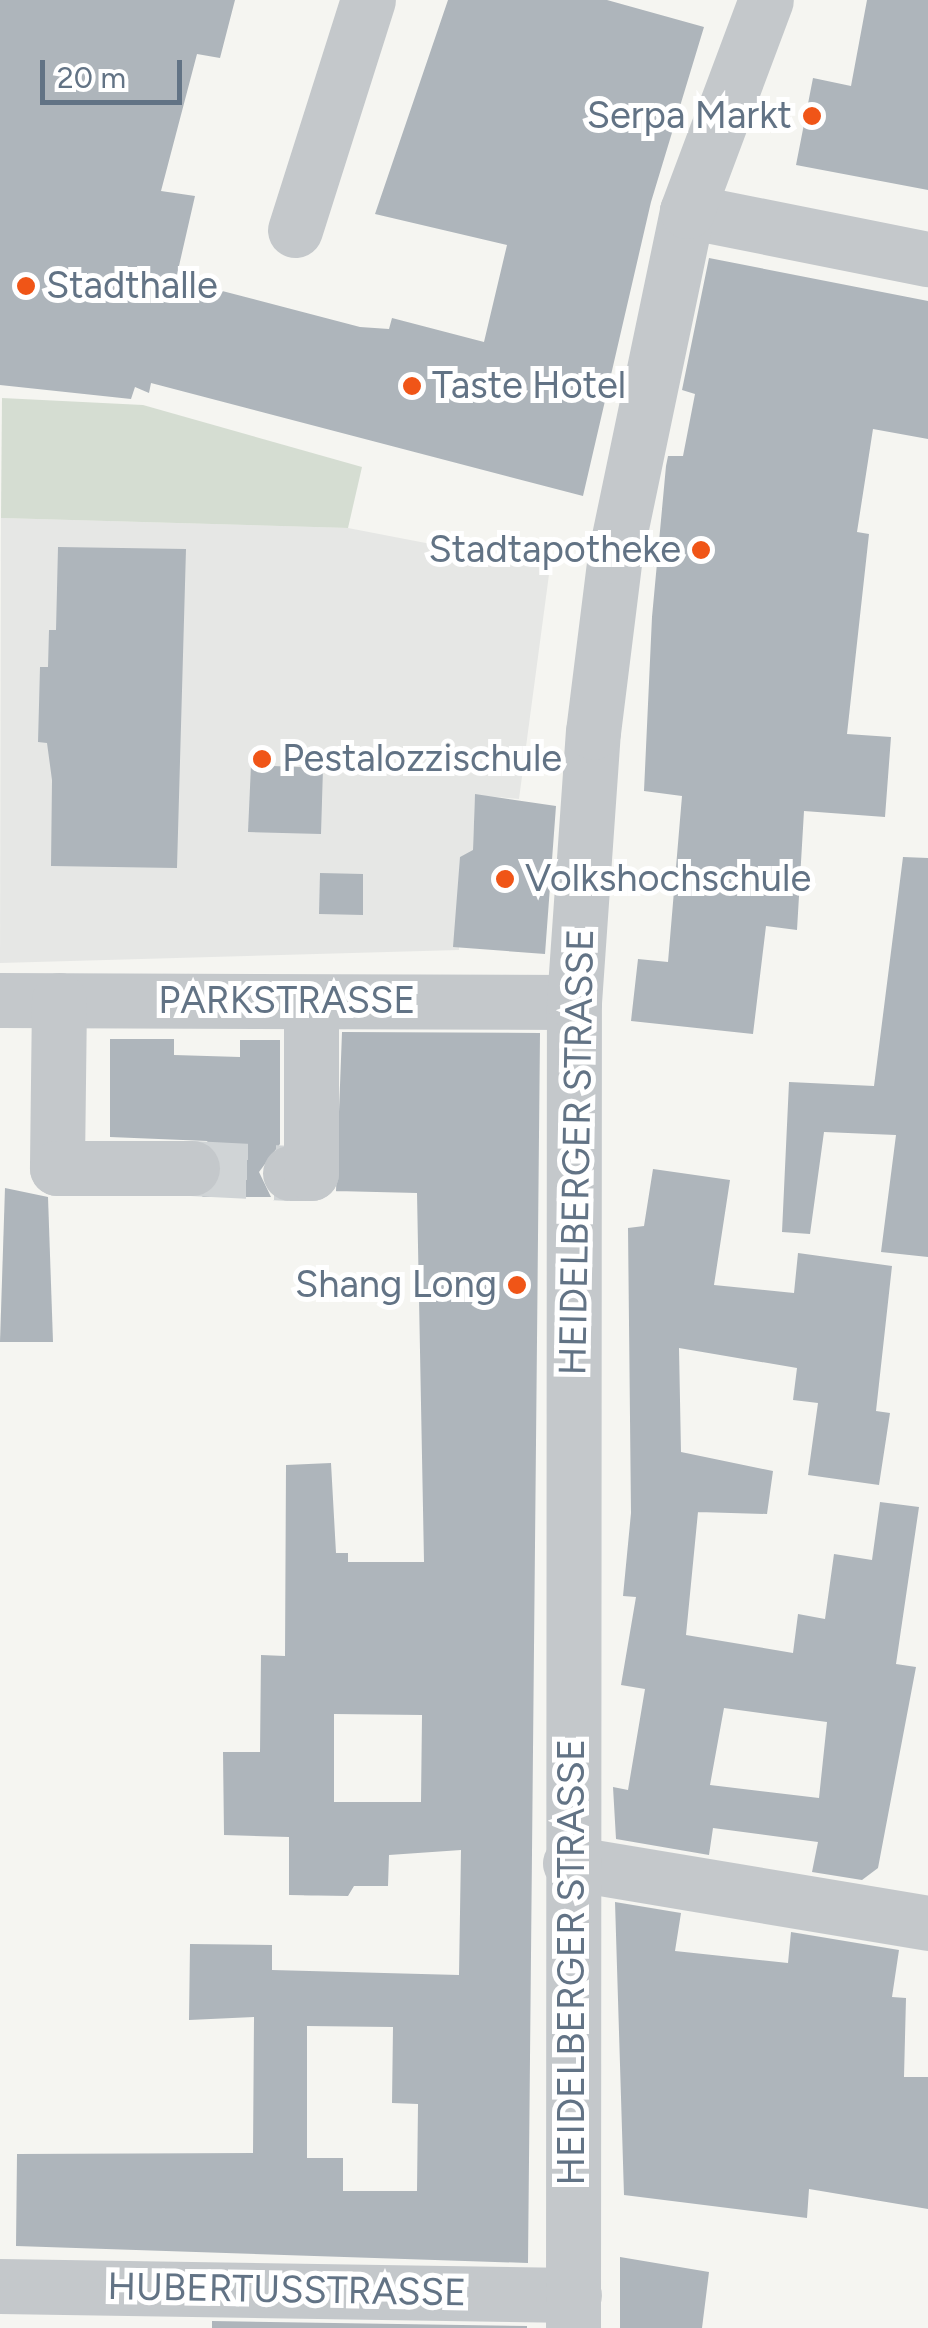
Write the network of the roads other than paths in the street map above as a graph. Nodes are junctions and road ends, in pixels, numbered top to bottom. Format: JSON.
{"nodes":[{"id":1,"x":368,"y":0,"type":"edge"},
{"id":2,"x":751,"y":3,"type":"edge"},
{"id":3,"x":687,"y":212,"type":"junction"},
{"id":4,"x":295,"y":230,"type":"dead end"},
{"id":5,"x":928,"y":259,"type":"edge"},
{"id":6,"x":0,"y":1000,"type":"edge"},
{"id":7,"x":59,"y":1000,"type":"junction"},
{"id":8,"x":311,"y":1002,"type":"junction"},
{"id":9,"x":574,"y":1002,"type":"junction"},
{"id":10,"x":192,"y":1168,"type":"tunnel mouth"},
{"id":11,"x":290,"y":1173,"type":"dead end"},
{"id":12,"x":570,"y":1864,"type":"junction"},
{"id":13,"x":928,"y":1923,"type":"edge"},
{"id":14,"x":0,"y":2286,"type":"edge"},
{"id":15,"x":574,"y":2312,"type":"edge"}],
"edges":[{"from":1,"to":4,"type":"street"},
{"from":2,"to":3,"type":"street","name":"HEIDELBERGER STRASSE"},
{"from":3,"to":5,"type":"street"},
{"from":3,"to":9,"type":"street","name":"HEIDELBERGER STRASSE"},
{"from":6,"to":7,"type":"street","name":"PARKSTRASSE"},
{"from":7,"to":8,"type":"street","name":"PARKSTRASSE"},
{"from":7,"to":10,"type":"street"},
{"from":8,"to":9,"type":"street","name":"PARKSTRASSE"},
{"from":8,"to":11,"type":"street"},
{"from":9,"to":12,"type":"street","name":"HEIDELBERGER STRASSE"},
{"from":12,"to":13,"type":"street"},
{"from":12,"to":15,"type":"street","name":"HEIDELBERGER STRASSE"},
{"from":14,"to":15,"type":"street","name":"HUBERTUSSTRASSE"}]}
